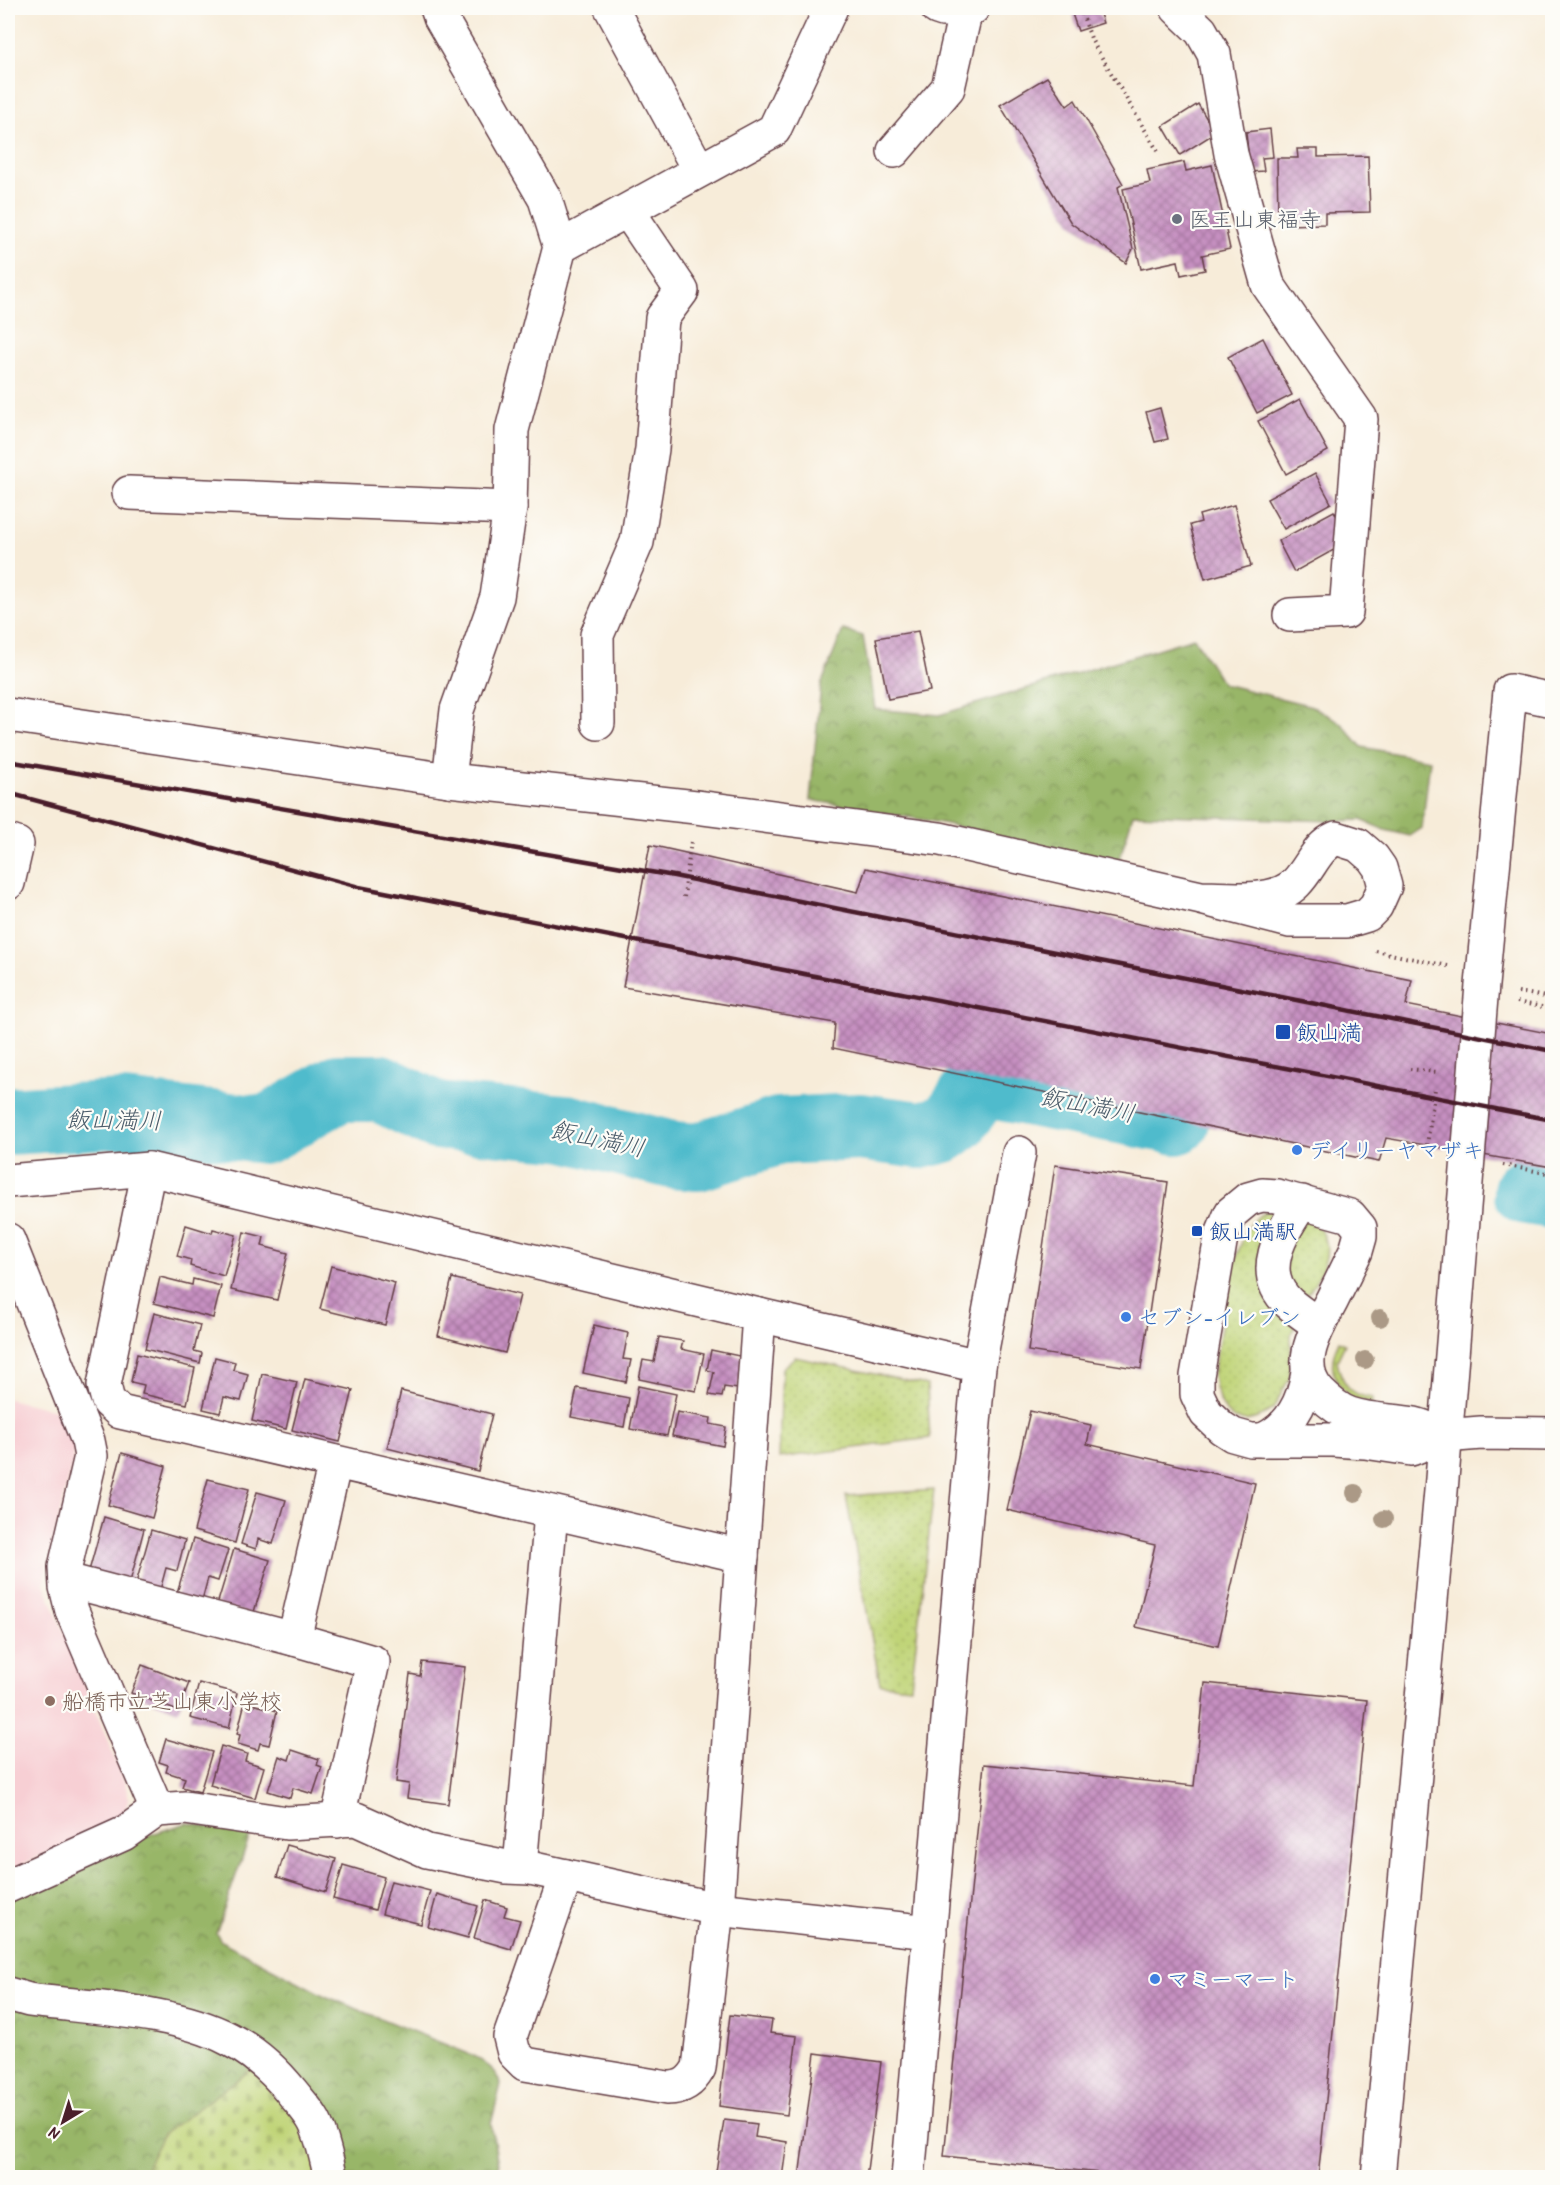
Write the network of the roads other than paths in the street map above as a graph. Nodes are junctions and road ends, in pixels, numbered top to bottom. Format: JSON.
{"nodes":[{"id":1,"x":437,"y":8,"type":"edge"},
{"id":2,"x":611,"y":8,"type":"edge"},
{"id":3,"x":831,"y":8,"type":"edge"},
{"id":4,"x":959,"y":8,"type":"edge"},
{"id":5,"x":1177,"y":8,"type":"edge"},
{"id":6,"x":894,"y":152,"type":"dead end"},
{"id":7,"x":699,"y":170,"type":"junction"},
{"id":8,"x":628,"y":211,"type":"junction"},
{"id":9,"x":560,"y":247,"type":"junction"},
{"id":10,"x":129,"y":493,"type":"dead end"},
{"id":11,"x":510,"y":508,"type":"junction"},
{"id":12,"x":1290,"y":615,"type":"dead end"},
{"id":13,"x":1552,"y":700,"type":"edge"},
{"id":14,"x":8,"y":714,"type":"edge"},
{"id":15,"x":598,"y":723,"type":"dead end"},
{"id":16,"x":448,"y":780,"type":"junction"},
{"id":17,"x":8,"y":841,"type":"edge"},
{"id":18,"x":8,"y":883,"type":"edge"},
{"id":19,"x":1201,"y":898,"type":"junction"},
{"id":20,"x":1019,"y":1153,"type":"dead end"},
{"id":21,"x":149,"y":1169,"type":"junction"},
{"id":22,"x":8,"y":1181,"type":"edge"},
{"id":23,"x":1302,"y":1202,"type":"junction"},
{"id":24,"x":8,"y":1240,"type":"edge"},
{"id":25,"x":759,"y":1315,"type":"junction"},
{"id":26,"x":1318,"y":1325,"type":"junction"},
{"id":27,"x":979,"y":1366,"type":"junction"},
{"id":28,"x":1308,"y":1372,"type":"junction"},
{"id":29,"x":1552,"y":1434,"type":"edge"},
{"id":30,"x":1444,"y":1436,"type":"junction"},
{"id":31,"x":1263,"y":1440,"type":"junction"},
{"id":32,"x":335,"y":1462,"type":"junction"},
{"id":33,"x":551,"y":1513,"type":"junction"},
{"id":34,"x":742,"y":1556,"type":"junction"},
{"id":35,"x":66,"y":1580,"type":"junction"},
{"id":36,"x":294,"y":1639,"type":"junction"},
{"id":37,"x":157,"y":1810,"type":"junction"},
{"id":38,"x":337,"y":1821,"type":"junction"},
{"id":39,"x":520,"y":1867,"type":"junction"},
{"id":40,"x":566,"y":1876,"type":"junction"},
{"id":41,"x":8,"y":1886,"type":"edge"},
{"id":42,"x":717,"y":1909,"type":"junction"},
{"id":43,"x":930,"y":1932,"type":"junction"},
{"id":44,"x":8,"y":1994,"type":"edge"},
{"id":45,"x":331,"y":2178,"type":"edge"},
{"id":46,"x":908,"y":2178,"type":"edge"},
{"id":47,"x":1378,"y":2178,"type":"edge"}],
"edges":[{"from":1,"to":9,"type":"street"},
{"from":2,"to":7,"type":"street"},
{"from":3,"to":7,"type":"street"},
{"from":4,"to":6,"type":"street"},
{"from":5,"to":12,"type":"street"},
{"from":7,"to":8,"type":"street"},
{"from":8,"to":9,"type":"street"},
{"from":8,"to":15,"type":"street"},
{"from":9,"to":11,"type":"street"},
{"from":10,"to":11,"type":"street"},
{"from":11,"to":16,"type":"street"},
{"from":13,"to":30,"type":"street"},
{"from":14,"to":16,"type":"street"},
{"from":16,"to":19,"type":"street"},
{"from":17,"to":18,"type":"street"},
{"from":19,"to":19,"type":"street"},
{"from":20,"to":27,"type":"street"},
{"from":21,"to":22,"type":"street"},
{"from":21,"to":25,"type":"street"},
{"from":21,"to":32,"type":"street"},
{"from":23,"to":26,"type":"street"},
{"from":23,"to":26,"type":"street"},
{"from":23,"to":31,"type":"street"},
{"from":24,"to":35,"type":"street"},
{"from":25,"to":27,"type":"street"},
{"from":25,"to":34,"type":"street"},
{"from":26,"to":28,"type":"street"},
{"from":27,"to":43,"type":"street"},
{"from":28,"to":30,"type":"street"},
{"from":28,"to":31,"type":"street"},
{"from":29,"to":30,"type":"street"},
{"from":30,"to":31,"type":"street"},
{"from":30,"to":47,"type":"street"},
{"from":32,"to":33,"type":"street"},
{"from":32,"to":36,"type":"street"},
{"from":33,"to":34,"type":"street"},
{"from":33,"to":39,"type":"street"},
{"from":34,"to":42,"type":"street"},
{"from":35,"to":36,"type":"street"},
{"from":35,"to":37,"type":"street"},
{"from":36,"to":38,"type":"street"},
{"from":37,"to":38,"type":"street"},
{"from":37,"to":41,"type":"street"},
{"from":38,"to":39,"type":"street"},
{"from":39,"to":40,"type":"street"},
{"from":40,"to":42,"type":"street"},
{"from":40,"to":42,"type":"street"},
{"from":42,"to":43,"type":"street"},
{"from":43,"to":46,"type":"street"},
{"from":44,"to":45,"type":"street"}]}
